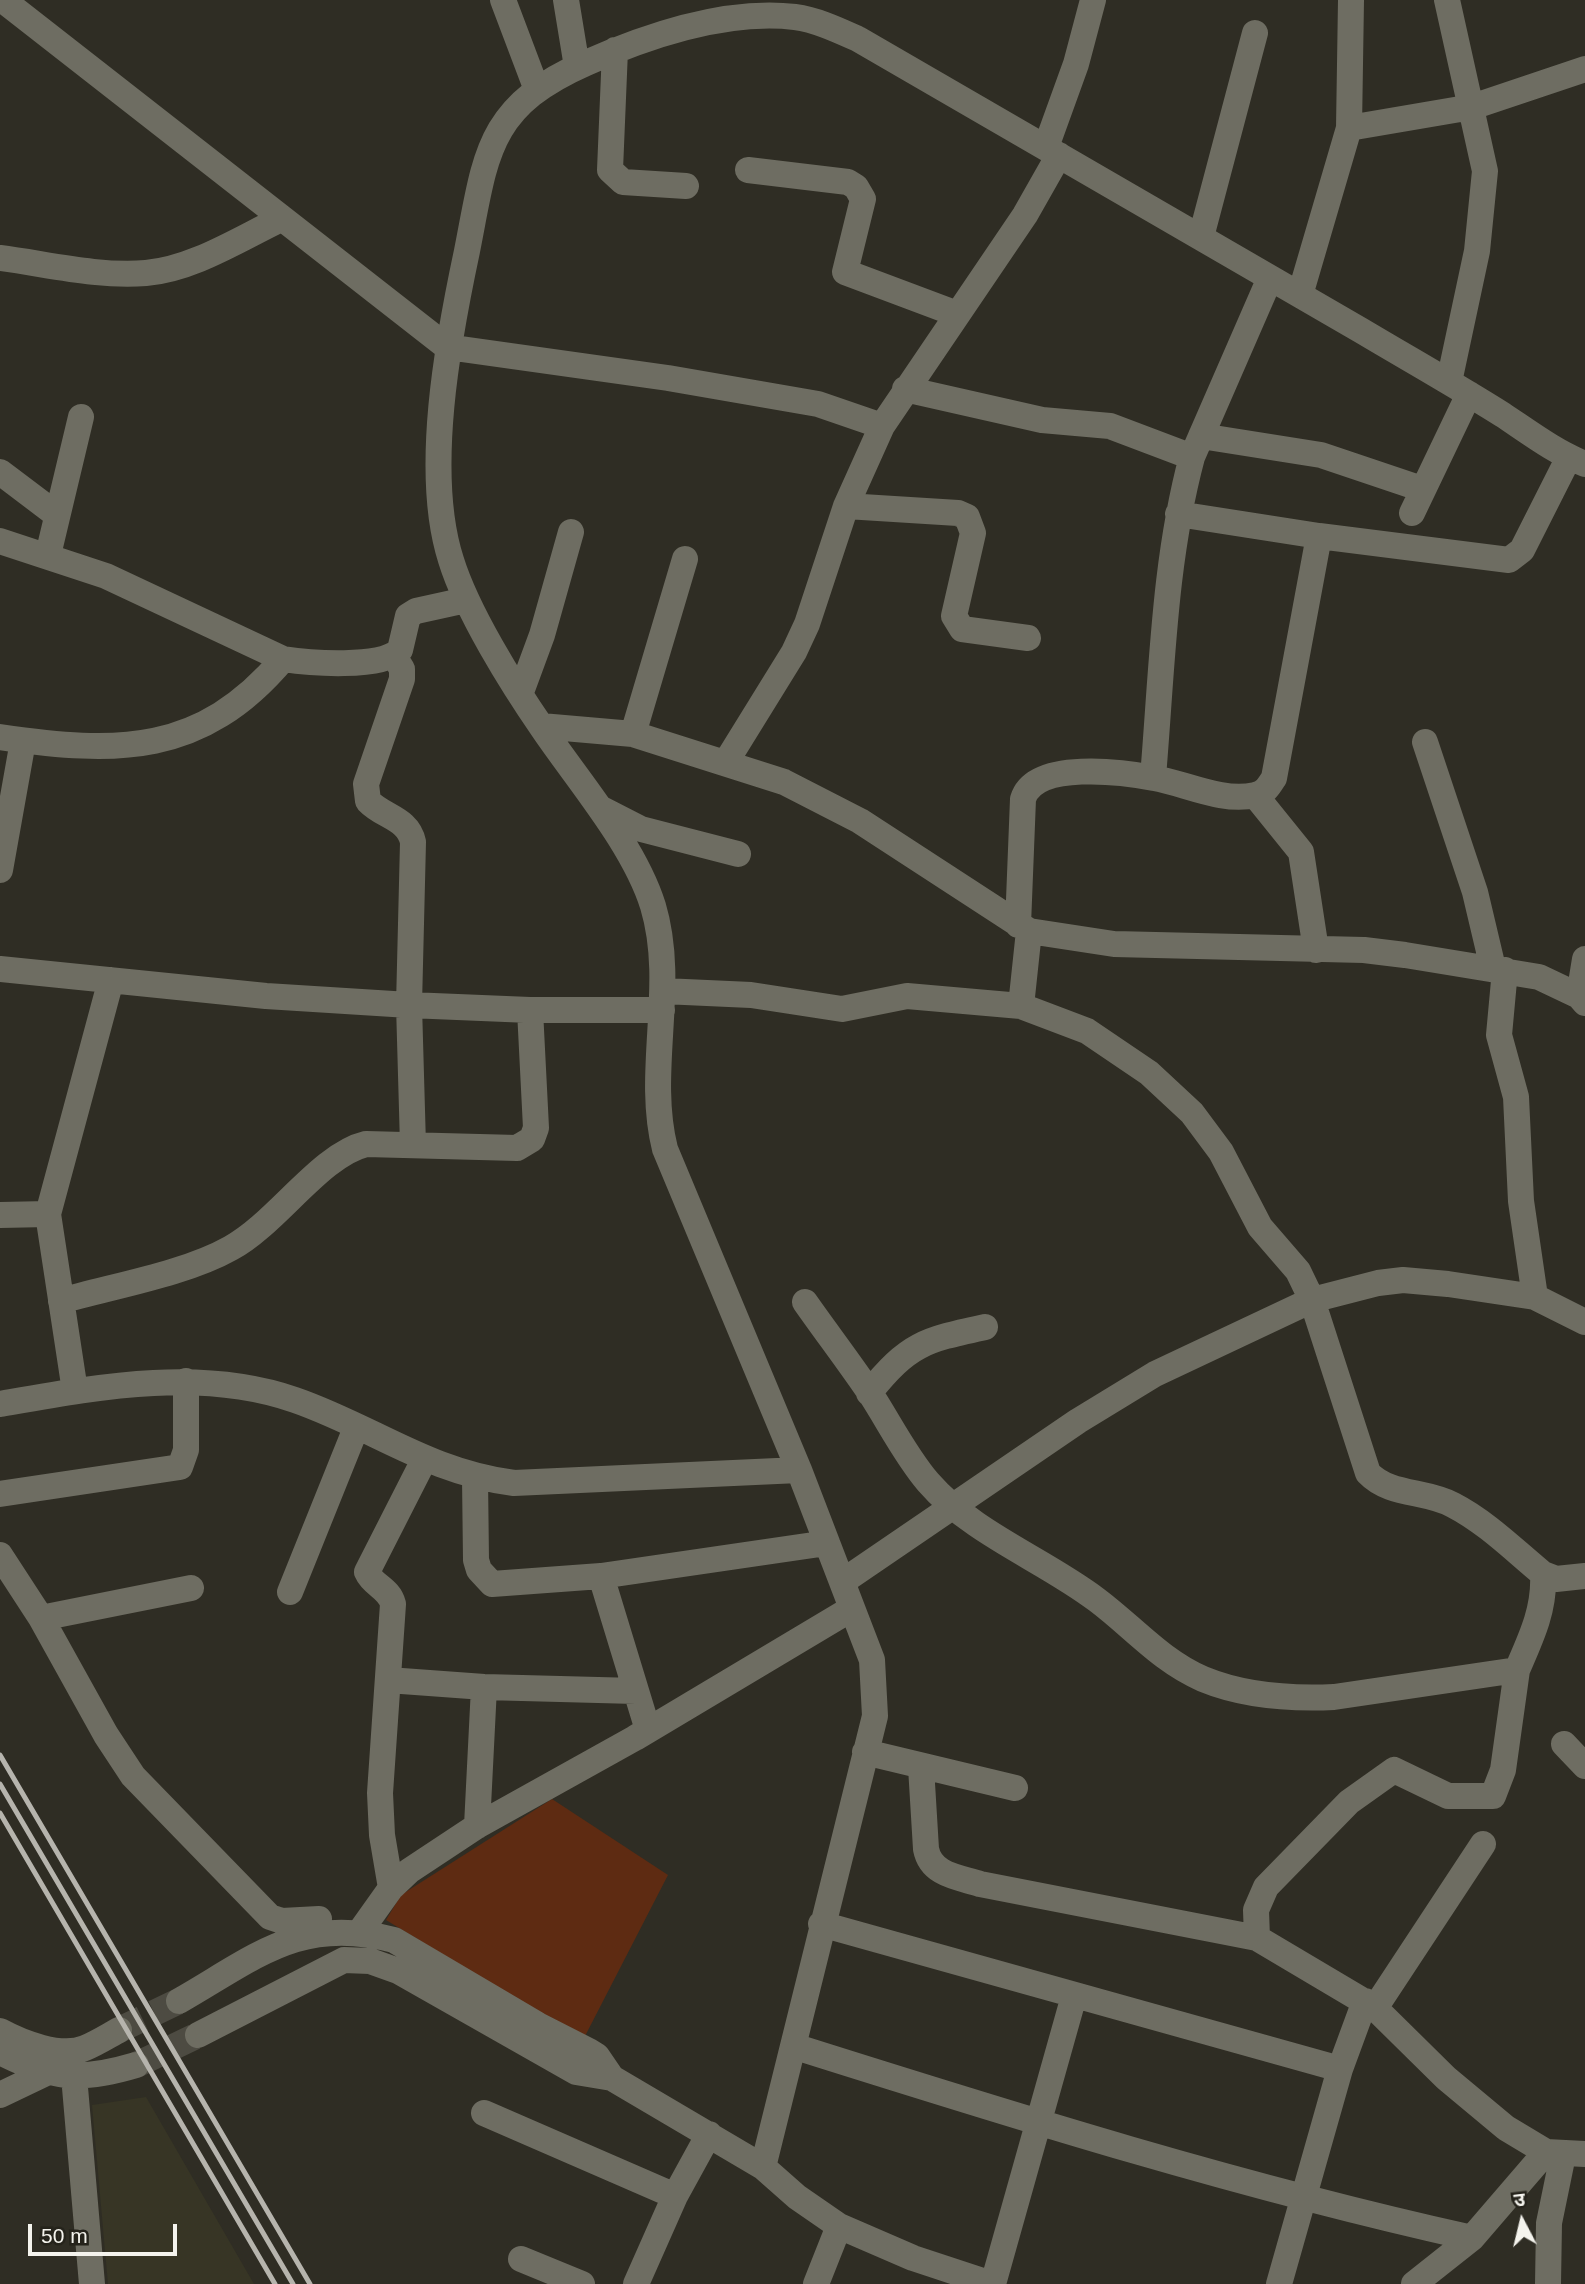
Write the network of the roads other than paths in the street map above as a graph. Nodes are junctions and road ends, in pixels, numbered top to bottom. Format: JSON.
{"nodes":[{"id":1,"x":3,"y":0,"type":"edge"},
{"id":2,"x":503,"y":0,"type":"edge"},
{"id":3,"x":566,"y":0,"type":"edge"},
{"id":4,"x":1093,"y":0,"type":"edge"},
{"id":5,"x":1351,"y":0,"type":"edge"},
{"id":6,"x":1447,"y":0,"type":"edge"},
{"id":7,"x":737,"y":8,"type":"edge"},
{"id":8,"x":1255,"y":33,"type":"dead end"},
{"id":9,"x":615,"y":50,"type":"junction"},
{"id":10,"x":577,"y":67,"type":"junction"},
{"id":11,"x":1585,"y":69,"type":"edge"},
{"id":12,"x":537,"y":90,"type":"junction"},
{"id":13,"x":1472,"y":107,"type":"junction"},
{"id":14,"x":1349,"y":128,"type":"junction"},
{"id":15,"x":1052,"y":151,"type":"junction"},
{"id":16,"x":748,"y":170,"type":"dead end"},
{"id":17,"x":686,"y":186,"type":"dead end"},
{"id":18,"x":281,"y":219,"type":"junction"},
{"id":19,"x":1201,"y":237,"type":"junction"},
{"id":20,"x":0,"y":258,"type":"edge"},
{"id":21,"x":1270,"y":278,"type":"junction"},
{"id":22,"x":1300,"y":295,"type":"junction"},
{"id":23,"x":957,"y":314,"type":"junction"},
{"id":24,"x":447,"y":347,"type":"junction"},
{"id":25,"x":905,"y":388,"type":"junction"},
{"id":26,"x":1459,"y":388,"type":"junction"},
{"id":27,"x":81,"y":417,"type":"dead end"},
{"id":28,"x":882,"y":426,"type":"junction"},
{"id":29,"x":1196,"y":447,"type":"junction"},
{"id":30,"x":1577,"y":460,"type":"edge"},
{"id":31,"x":0,"y":472,"type":"edge"},
{"id":32,"x":846,"y":506,"type":"junction"},
{"id":33,"x":1178,"y":514,"type":"junction"},
{"id":34,"x":57,"y":515,"type":"junction"},
{"id":35,"x":571,"y":532,"type":"dead end"},
{"id":36,"x":1319,"y":536,"type":"junction"},
{"id":37,"x":0,"y":541,"type":"edge"},
{"id":38,"x":48,"y":555,"type":"junction"},
{"id":39,"x":685,"y":559,"type":"dead end"},
{"id":40,"x":466,"y":600,"type":"junction"},
{"id":41,"x":1028,"y":638,"type":"dead end"},
{"id":42,"x":394,"y":656,"type":"junction"},
{"id":43,"x":283,"y":659,"type":"junction"},
{"id":44,"x":521,"y":692,"type":"junction"},
{"id":45,"x":541,"y":726,"type":"junction"},
{"id":46,"x":633,"y":734,"type":"junction"},
{"id":47,"x":12,"y":739,"type":"edge"},
{"id":48,"x":1425,"y":742,"type":"dead end"},
{"id":49,"x":726,"y":762,"type":"junction"},
{"id":50,"x":1153,"y":777,"type":"junction"},
{"id":51,"x":1255,"y":795,"type":"junction"},
{"id":52,"x":600,"y":808,"type":"junction"},
{"id":53,"x":738,"y":854,"type":"dead end"},
{"id":54,"x":0,"y":870,"type":"edge"},
{"id":55,"x":1023,"y":928,"type":"junction"},
{"id":56,"x":1316,"y":950,"type":"junction"},
{"id":57,"x":1585,"y":959,"type":"edge"},
{"id":58,"x":0,"y":969,"type":"edge"},
{"id":59,"x":1499,"y":969,"type":"junction"},
{"id":60,"x":111,"y":980,"type":"junction"},
{"id":61,"x":1582,"y":999,"type":"edge"},
{"id":62,"x":662,"y":1001,"type":"junction"},
{"id":63,"x":409,"y":1005,"type":"junction"},
{"id":64,"x":1021,"y":1006,"type":"junction"},
{"id":65,"x":530,"y":1010,"type":"junction"},
{"id":66,"x":413,"y":1145,"type":"junction"},
{"id":67,"x":48,"y":1214,"type":"junction"},
{"id":68,"x":0,"y":1215,"type":"edge"},
{"id":69,"x":1535,"y":1297,"type":"junction"},
{"id":70,"x":1312,"y":1300,"type":"junction"},
{"id":71,"x":61,"y":1301,"type":"junction"},
{"id":72,"x":805,"y":1302,"type":"dead end"},
{"id":73,"x":1585,"y":1322,"type":"edge"},
{"id":74,"x":985,"y":1327,"type":"dead end"},
{"id":75,"x":186,"y":1381,"type":"junction"},
{"id":76,"x":75,"y":1391,"type":"junction"},
{"id":77,"x":869,"y":1393,"type":"junction"},
{"id":78,"x":0,"y":1404,"type":"edge"},
{"id":79,"x":356,"y":1428,"type":"junction"},
{"id":80,"x":424,"y":1460,"type":"junction"},
{"id":81,"x":799,"y":1470,"type":"junction"},
{"id":82,"x":475,"y":1478,"type":"junction"},
{"id":83,"x":0,"y":1494,"type":"edge"},
{"id":84,"x":951,"y":1506,"type":"junction"},
{"id":85,"x":827,"y":1543,"type":"junction"},
{"id":86,"x":0,"y":1555,"type":"edge"},
{"id":87,"x":1543,"y":1574,"type":"junction"},
{"id":88,"x":601,"y":1576,"type":"junction"},
{"id":89,"x":1582,"y":1579,"type":"edge"},
{"id":90,"x":842,"y":1582,"type":"junction"},
{"id":91,"x":191,"y":1588,"type":"dead end"},
{"id":92,"x":290,"y":1591,"type":"dead end"},
{"id":93,"x":851,"y":1609,"type":"junction"},
{"id":94,"x":41,"y":1618,"type":"junction"},
{"id":95,"x":1517,"y":1670,"type":"junction"},
{"id":96,"x":388,"y":1680,"type":"junction"},
{"id":97,"x":484,"y":1687,"type":"junction"},
{"id":98,"x":636,"y":1691,"type":"junction"},
{"id":99,"x":648,"y":1730,"type":"junction"},
{"id":100,"x":1564,"y":1744,"type":"dead end"},
{"id":101,"x":865,"y":1752,"type":"junction"},
{"id":102,"x":1585,"y":1766,"type":"edge"},
{"id":103,"x":921,"y":1767,"type":"junction"},
{"id":104,"x":1015,"y":1788,"type":"dead end"},
{"id":105,"x":477,"y":1826,"type":"junction"},
{"id":106,"x":1483,"y":1844,"type":"dead end"},
{"id":107,"x":391,"y":1888,"type":"junction"},
{"id":108,"x":365,"y":1924,"type":"junction"},
{"id":109,"x":821,"y":1924,"type":"junction"},
{"id":110,"x":1257,"y":1938,"type":"junction"},
{"id":111,"x":1074,"y":1996,"type":"junction"},
{"id":112,"x":179,"y":2001,"type":"tunnel mouth"},
{"id":113,"x":1370,"y":2004,"type":"junction"},
{"id":114,"x":119,"y":2030,"type":"tunnel mouth"},
{"id":115,"x":0,"y":2031,"type":"edge"},
{"id":116,"x":198,"y":2035,"type":"tunnel mouth"},
{"id":117,"x":793,"y":2046,"type":"junction"},
{"id":118,"x":0,"y":2052,"type":"edge"},
{"id":119,"x":136,"y":2065,"type":"tunnel mouth"},
{"id":120,"x":1340,"y":2069,"type":"junction"},
{"id":121,"x":46,"y":2073,"type":"junction"},
{"id":122,"x":74,"y":2076,"type":"junction"},
{"id":123,"x":612,"y":2078,"type":"junction"},
{"id":124,"x":0,"y":2095,"type":"edge"},
{"id":125,"x":484,"y":2113,"type":"dead end"},
{"id":126,"x":1040,"y":2124,"type":"junction"},
{"id":127,"x":709,"y":2134,"type":"junction"},
{"id":128,"x":1565,"y":2154,"type":"edge"},
{"id":129,"x":763,"y":2167,"type":"junction"},
{"id":130,"x":675,"y":2196,"type":"junction"},
{"id":131,"x":1302,"y":2197,"type":"junction"},
{"id":132,"x":839,"y":2226,"type":"junction"},
{"id":133,"x":1472,"y":2238,"type":"junction"},
{"id":134,"x":521,"y":2259,"type":"dead end"},
{"id":135,"x":577,"y":2283,"type":"edge"},
{"id":136,"x":92,"y":2284,"type":"edge"},
{"id":137,"x":636,"y":2284,"type":"edge"},
{"id":138,"x":816,"y":2284,"type":"edge"},
{"id":139,"x":993,"y":2284,"type":"edge"},
{"id":140,"x":1279,"y":2284,"type":"edge"},
{"id":141,"x":1414,"y":2284,"type":"edge"},
{"id":142,"x":1548,"y":2284,"type":"edge"}],
"edges":[{"from":1,"to":18,"type":"street"},
{"from":2,"to":12,"type":"street"},
{"from":3,"to":10,"type":"street"},
{"from":4,"to":15,"type":"street"},
{"from":5,"to":14,"type":"street"},
{"from":6,"to":13,"type":"street"},
{"from":7,"to":9,"type":"street"},
{"from":7,"to":15,"type":"street"},
{"from":8,"to":19,"type":"street"},
{"from":9,"to":10,"type":"street"},
{"from":9,"to":17,"type":"street"},
{"from":10,"to":12,"type":"street"},
{"from":11,"to":13,"type":"street"},
{"from":12,"to":24,"type":"street"},
{"from":13,"to":14,"type":"street"},
{"from":13,"to":26,"type":"street"},
{"from":14,"to":22,"type":"street"},
{"from":15,"to":19,"type":"street"},
{"from":15,"to":23,"type":"street"},
{"from":16,"to":23,"type":"street"},
{"from":18,"to":20,"type":"street"},
{"from":18,"to":24,"type":"street"},
{"from":19,"to":21,"type":"street"},
{"from":21,"to":22,"type":"street"},
{"from":21,"to":29,"type":"street"},
{"from":22,"to":26,"type":"street"},
{"from":23,"to":25,"type":"street"},
{"from":24,"to":28,"type":"street"},
{"from":24,"to":40,"type":"street"},
{"from":25,"to":28,"type":"street"},
{"from":25,"to":29,"type":"street"},
{"from":26,"to":29,"type":"street"},
{"from":26,"to":30,"type":"street"},
{"from":27,"to":34,"type":"street"},
{"from":28,"to":32,"type":"street"},
{"from":29,"to":33,"type":"street"},
{"from":30,"to":36,"type":"street"},
{"from":31,"to":34,"type":"street"},
{"from":32,"to":41,"type":"street"},
{"from":32,"to":49,"type":"street"},
{"from":33,"to":36,"type":"street"},
{"from":33,"to":50,"type":"street"},
{"from":34,"to":38,"type":"street"},
{"from":35,"to":44,"type":"street"},
{"from":36,"to":51,"type":"street"},
{"from":37,"to":38,"type":"street"},
{"from":38,"to":43,"type":"street"},
{"from":39,"to":46,"type":"street"},
{"from":40,"to":42,"type":"street"},
{"from":40,"to":44,"type":"street"},
{"from":42,"to":43,"type":"street"},
{"from":42,"to":63,"type":"street"},
{"from":43,"to":47,"type":"street"},
{"from":44,"to":45,"type":"street"},
{"from":45,"to":46,"type":"street"},
{"from":45,"to":52,"type":"street"},
{"from":46,"to":49,"type":"street"},
{"from":47,"to":54,"type":"street"},
{"from":48,"to":59,"type":"street"},
{"from":49,"to":55,"type":"street"},
{"from":50,"to":51,"type":"street"},
{"from":50,"to":55,"type":"street"},
{"from":51,"to":56,"type":"street"},
{"from":52,"to":53,"type":"street"},
{"from":52,"to":62,"type":"street"},
{"from":55,"to":56,"type":"street"},
{"from":55,"to":64,"type":"street"},
{"from":56,"to":59,"type":"street"},
{"from":57,"to":61,"type":"street"},
{"from":58,"to":60,"type":"street"},
{"from":59,"to":61,"type":"street"},
{"from":59,"to":69,"type":"street"},
{"from":60,"to":63,"type":"street"},
{"from":60,"to":67,"type":"street"},
{"from":62,"to":64,"type":"street"},
{"from":62,"to":65,"type":"street"},
{"from":62,"to":81,"type":"street"},
{"from":63,"to":65,"type":"street"},
{"from":63,"to":66,"type":"street"},
{"from":64,"to":70,"type":"street"},
{"from":65,"to":66,"type":"street"},
{"from":66,"to":71,"type":"street"},
{"from":67,"to":68,"type":"street"},
{"from":67,"to":71,"type":"street"},
{"from":69,"to":70,"type":"street"},
{"from":69,"to":73,"type":"street"},
{"from":70,"to":84,"type":"street"},
{"from":70,"to":87,"type":"street"},
{"from":71,"to":76,"type":"street"},
{"from":72,"to":77,"type":"street"},
{"from":74,"to":77,"type":"street"},
{"from":75,"to":76,"type":"street"},
{"from":75,"to":79,"type":"street"},
{"from":75,"to":83,"type":"street"},
{"from":76,"to":78,"type":"street"},
{"from":77,"to":84,"type":"street"},
{"from":79,"to":80,"type":"street"},
{"from":79,"to":92,"type":"street"},
{"from":80,"to":82,"type":"street"},
{"from":80,"to":96,"type":"street"},
{"from":81,"to":82,"type":"street"},
{"from":81,"to":85,"type":"street"},
{"from":82,"to":88,"type":"street"},
{"from":84,"to":90,"type":"street"},
{"from":84,"to":95,"type":"street"},
{"from":85,"to":88,"type":"street"},
{"from":85,"to":90,"type":"street"},
{"from":86,"to":94,"type":"street"},
{"from":87,"to":89,"type":"street"},
{"from":87,"to":95,"type":"street"},
{"from":88,"to":98,"type":"street"},
{"from":90,"to":93,"type":"street"},
{"from":91,"to":94,"type":"street"},
{"from":93,"to":99,"type":"street"},
{"from":93,"to":101,"type":"street"},
{"from":94,"to":108,"type":"street"},
{"from":95,"to":110,"type":"street"},
{"from":96,"to":97,"type":"street"},
{"from":96,"to":107,"type":"street"},
{"from":97,"to":98,"type":"street"},
{"from":97,"to":105,"type":"street"},
{"from":98,"to":99,"type":"street"},
{"from":99,"to":105,"type":"street"},
{"from":100,"to":102,"type":"street"},
{"from":101,"to":103,"type":"street"},
{"from":101,"to":109,"type":"street"},
{"from":103,"to":104,"type":"street"},
{"from":103,"to":110,"type":"street"},
{"from":105,"to":107,"type":"street"},
{"from":106,"to":113,"type":"street"},
{"from":107,"to":108,"type":"street"},
{"from":108,"to":112,"type":"street"},
{"from":108,"to":123,"type":"street"},
{"from":109,"to":111,"type":"street"},
{"from":109,"to":117,"type":"street"},
{"from":110,"to":113,"type":"street"},
{"from":111,"to":120,"type":"street"},
{"from":111,"to":126,"type":"street"},
{"from":113,"to":120,"type":"street"},
{"from":113,"to":128,"type":"street"},
{"from":114,"to":115,"type":"street"},
{"from":116,"to":123,"type":"street"},
{"from":117,"to":126,"type":"street"},
{"from":117,"to":129,"type":"street"},
{"from":118,"to":121,"type":"street"},
{"from":119,"to":122,"type":"street"},
{"from":120,"to":131,"type":"street"},
{"from":121,"to":122,"type":"street"},
{"from":121,"to":124,"type":"street"},
{"from":122,"to":136,"type":"street"},
{"from":123,"to":127,"type":"street"},
{"from":125,"to":130,"type":"street"},
{"from":126,"to":131,"type":"street"},
{"from":126,"to":139,"type":"street"},
{"from":127,"to":129,"type":"street"},
{"from":127,"to":130,"type":"street"},
{"from":128,"to":133,"type":"street"},
{"from":128,"to":142,"type":"street"},
{"from":129,"to":132,"type":"street"},
{"from":130,"to":137,"type":"street"},
{"from":131,"to":133,"type":"street"},
{"from":131,"to":140,"type":"street"},
{"from":132,"to":138,"type":"street"},
{"from":132,"to":139,"type":"street"},
{"from":133,"to":141,"type":"street"},
{"from":134,"to":135,"type":"street"}]}
